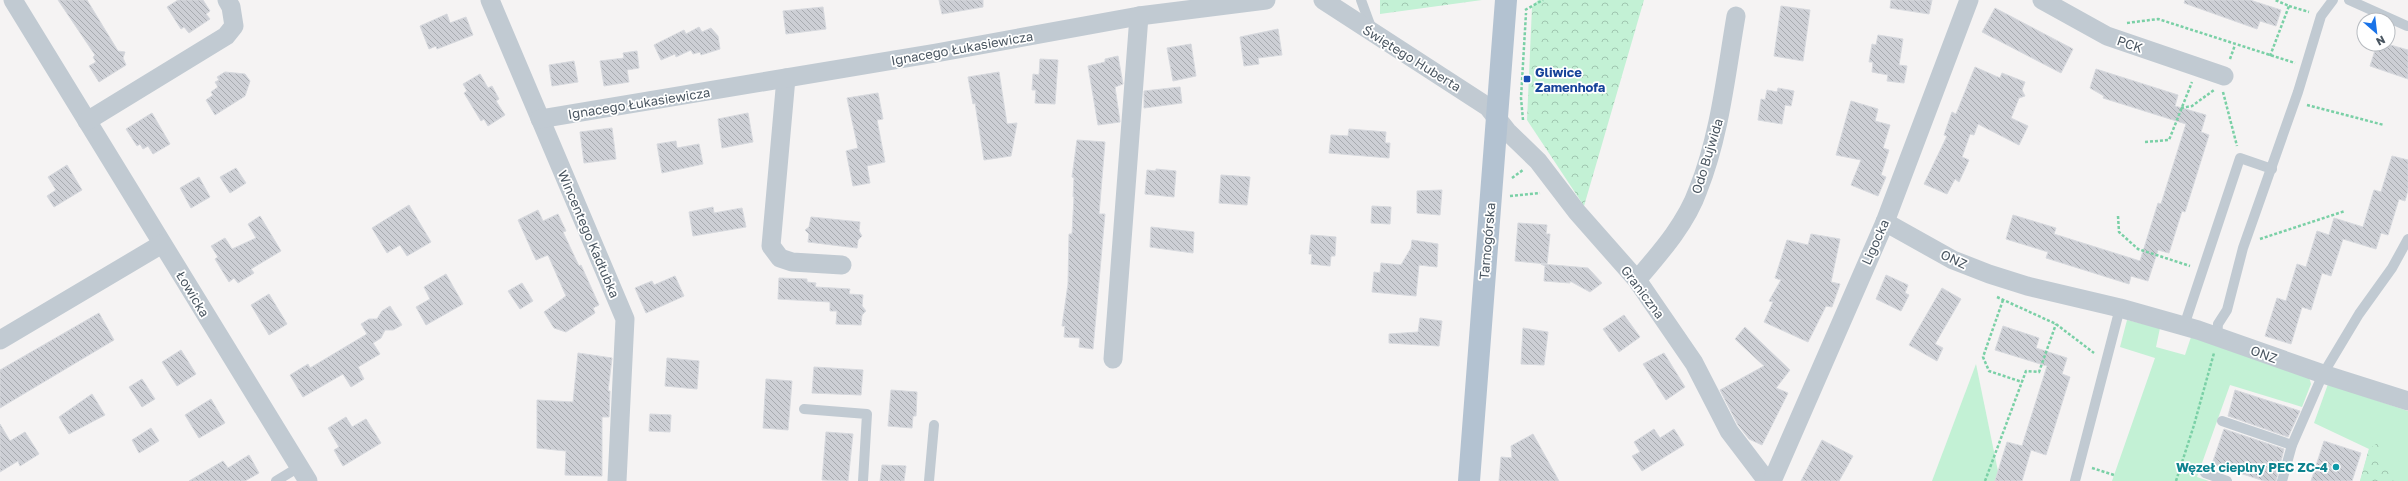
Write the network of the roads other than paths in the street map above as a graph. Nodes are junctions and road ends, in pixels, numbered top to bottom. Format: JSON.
{"nodes":[{"id":1,"x":13,"y":0,"type":"edge"},
{"id":2,"x":227,"y":0,"type":"edge"},
{"id":3,"x":490,"y":0,"type":"edge"},
{"id":4,"x":1266,"y":0,"type":"edge"},
{"id":5,"x":1323,"y":0,"type":"edge"},
{"id":6,"x":1361,"y":0,"type":"edge"},
{"id":7,"x":1969,"y":0,"type":"edge"},
{"id":8,"x":2042,"y":0,"type":"edge"},
{"id":9,"x":2333,"y":0,"type":"edge"},
{"id":10,"x":2349,"y":0,"type":"edge"},
{"id":11,"x":1516,"y":3,"type":"edge"},
{"id":12,"x":1139,"y":16,"type":"junction"},
{"id":13,"x":1736,"y":16,"type":"dead end"},
{"id":14,"x":2407,"y":26,"type":"dead end"},
{"id":15,"x":1374,"y":34,"type":"junction"},
{"id":16,"x":2224,"y":76,"type":"road end"},
{"id":17,"x":786,"y":78,"type":"junction"},
{"id":18,"x":540,"y":119,"type":"junction"},
{"id":19,"x":1497,"y":119,"type":"junction"},
{"id":20,"x":87,"y":121,"type":"junction"},
{"id":21,"x":2272,"y":169,"type":"junction"},
{"id":22,"x":1885,"y":222,"type":"junction"},
{"id":23,"x":2408,"y":239,"type":"edge"},
{"id":24,"x":162,"y":244,"type":"junction"},
{"id":25,"x":842,"y":265,"type":"dead end"},
{"id":26,"x":1637,"y":280,"type":"junction"},
{"id":27,"x":2120,"y":308,"type":"junction"},
{"id":28,"x":2184,"y":326,"type":"junction"},
{"id":29,"x":2216,"y":336,"type":"junction"},
{"id":30,"x":0,"y":340,"type":"edge"},
{"id":31,"x":1113,"y":359,"type":"dead end"},
{"id":32,"x":2323,"y":374,"type":"junction"},
{"id":33,"x":2408,"y":401,"type":"edge"},
{"id":34,"x":804,"y":409,"type":"dead end"},
{"id":35,"x":2222,"y":421,"type":"dead end"},
{"id":36,"x":934,"y":425,"type":"dead end"},
{"id":37,"x":2292,"y":445,"type":"junction"},
{"id":38,"x":2205,"y":473,"type":"dead end"},
{"id":39,"x":304,"y":474,"type":"edge"},
{"id":40,"x":276,"y":481,"type":"edge"},
{"id":41,"x":617,"y":481,"type":"edge"},
{"id":42,"x":862,"y":481,"type":"edge"},
{"id":43,"x":929,"y":481,"type":"edge"},
{"id":44,"x":1468,"y":481,"type":"edge"},
{"id":45,"x":1767,"y":481,"type":"edge"},
{"id":46,"x":1772,"y":481,"type":"edge"},
{"id":47,"x":2075,"y":481,"type":"edge"},
{"id":48,"x":2227,"y":481,"type":"edge"},
{"id":49,"x":2282,"y":481,"type":"edge"}],
"edges":[{"from":1,"to":20,"type":"street","name":"Łowicka"},
{"from":2,"to":20,"type":"street"},
{"from":3,"to":18,"type":"street","name":"Wincentego Kadłubka"},
{"from":4,"to":12,"type":"street","name":"Ignacego Łukasiewicza"},
{"from":5,"to":15,"type":"street","name":"Świętego Huberta"},
{"from":6,"to":15,"type":"lane"},
{"from":7,"to":22,"type":"street","name":"Ligocka"},
{"from":8,"to":16,"type":"street","name":"PCK"},
{"from":9,"to":21,"type":"lane"},
{"from":10,"to":14,"type":"lane"},
{"from":11,"to":19,"type":"main road","name":"Tarnogórska"},
{"from":12,"to":17,"type":"street","name":"Ignacego Łukasiewicza"},
{"from":12,"to":31,"type":"street"},
{"from":13,"to":26,"type":"street","name":"Odo Bujwida"},
{"from":15,"to":19,"type":"street","name":"Świętego Huberta"},
{"from":17,"to":18,"type":"street","name":"Ignacego Łukasiewicza"},
{"from":17,"to":25,"type":"street"},
{"from":18,"to":41,"type":"street","name":"Wincentego Kadłubka"},
{"from":19,"to":26,"type":"street","name":"Graniczna"},
{"from":19,"to":44,"type":"main road","name":"Tarnogórska"},
{"from":20,"to":24,"type":"street","name":"Łowicka"},
{"from":21,"to":28,"type":"lane"},
{"from":21,"to":29,"type":"lane"},
{"from":22,"to":27,"type":"street","name":"ONZ"},
{"from":22,"to":46,"type":"street","name":"Ligocka"},
{"from":23,"to":32,"type":"lane"},
{"from":24,"to":30,"type":"street"},
{"from":24,"to":39,"type":"street","name":"Łowicka"},
{"from":26,"to":45,"type":"street","name":"Graniczna"},
{"from":27,"to":28,"type":"street","name":"ONZ"},
{"from":27,"to":47,"type":"lane"},
{"from":28,"to":29,"type":"street","name":"ONZ"},
{"from":29,"to":32,"type":"street","name":"ONZ"},
{"from":32,"to":33,"type":"street","name":"ONZ"},
{"from":32,"to":37,"type":"lane"},
{"from":34,"to":42,"type":"lane"},
{"from":35,"to":37,"type":"lane"},
{"from":36,"to":43,"type":"lane"},
{"from":37,"to":49,"type":"lane"},
{"from":38,"to":48,"type":"lane"},
{"from":39,"to":40,"type":"lane","name":"Łowicka"}]}
